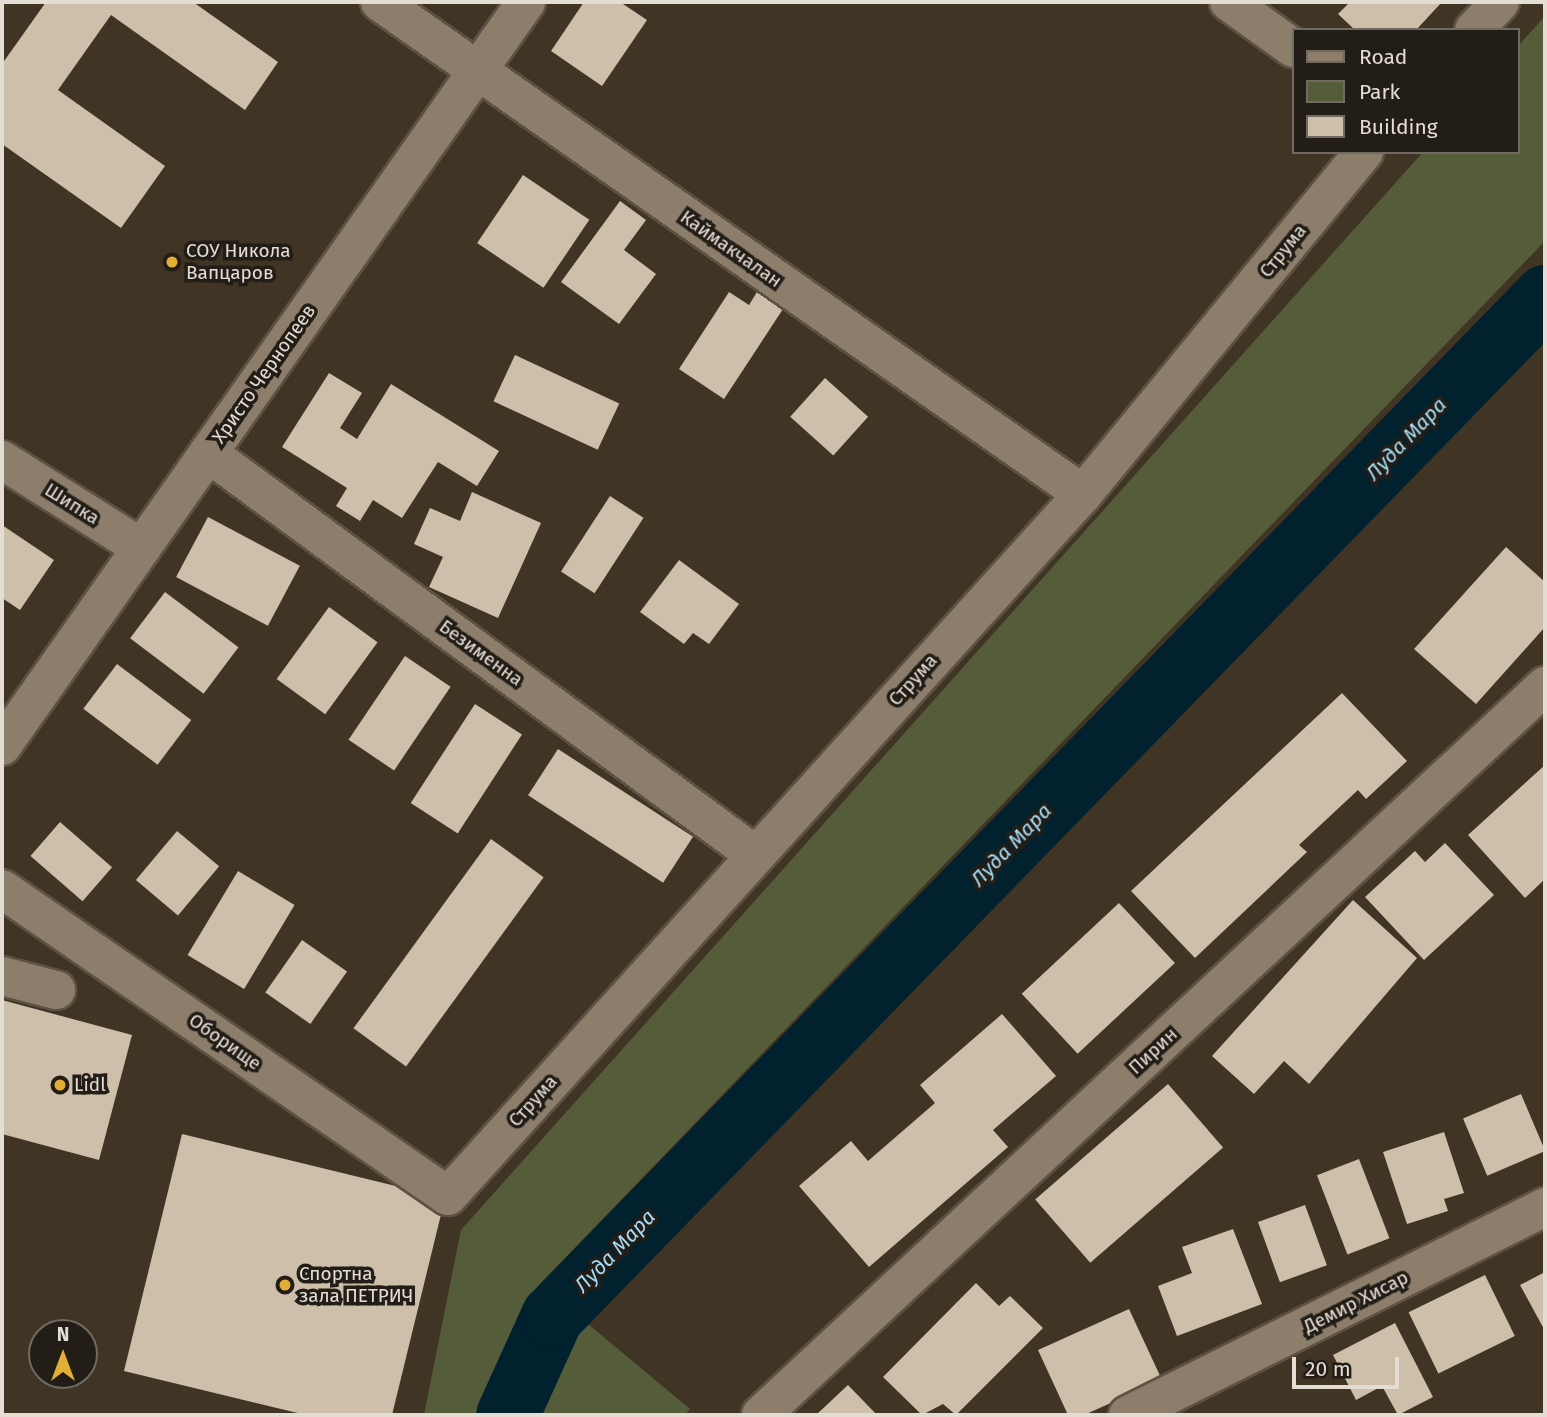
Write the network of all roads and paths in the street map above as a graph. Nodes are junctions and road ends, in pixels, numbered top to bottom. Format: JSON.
{"nodes":[{"id":1,"x":380,"y":2,"type":"edge"},
{"id":2,"x":526,"y":2,"type":"edge"},
{"id":3,"x":1229,"y":2,"type":"edge"},
{"id":4,"x":1500,"y":2,"type":"edge"},
{"id":5,"x":1476,"y":28,"type":"edge"},
{"id":6,"x":1292,"y":47,"type":"edge"},
{"id":7,"x":476,"y":72,"type":"junction"},
{"id":8,"x":1362,"y":154,"type":"edge"},
{"id":9,"x":208,"y":453,"type":"junction"},
{"id":10,"x":2,"y":460,"type":"edge"},
{"id":11,"x":1083,"y":494,"type":"junction"},
{"id":12,"x":142,"y":548,"type":"junction"},
{"id":13,"x":1545,"y":686,"type":"edge"},
{"id":14,"x":2,"y":746,"type":"edge"},
{"id":15,"x":754,"y":854,"type":"junction"},
{"id":16,"x":2,"y":888,"type":"edge"},
{"id":17,"x":2,"y":976,"type":"edge"},
{"id":18,"x":56,"y":990,"type":"dead end"},
{"id":19,"x":449,"y":1196,"type":"joint"},
{"id":20,"x":1545,"y":1207,"type":"edge"},
{"id":21,"x":761,"y":1415,"type":"edge"},
{"id":22,"x":1128,"y":1415,"type":"edge"}],
"edges":[{"from":1,"to":7,"type":"street","name":"Каймакчалан"},
{"from":2,"to":7,"type":"street","name":"Христо Чернопеев"},
{"from":3,"to":6,"type":"street"},
{"from":4,"to":5,"type":"street"},
{"from":7,"to":9,"type":"street","name":"Христо Чернопеев"},
{"from":7,"to":11,"type":"street","name":"Каймакчалан"},
{"from":8,"to":11,"type":"street","name":"Струма"},
{"from":9,"to":12,"type":"street","name":"Христо Чернопеев"},
{"from":9,"to":15,"type":"street","name":"Безименна"},
{"from":10,"to":12,"type":"street","name":"Шипка"},
{"from":11,"to":15,"type":"street","name":"Струма"},
{"from":12,"to":14,"type":"street","name":"Христо Чернопеев"},
{"from":13,"to":21,"type":"street","name":"Пирин"},
{"from":15,"to":19,"type":"street","name":"Струма"},
{"from":16,"to":19,"type":"street","name":"Оборище"},
{"from":17,"to":18,"type":"street"},
{"from":20,"to":22,"type":"street","name":"Демир Хисар"}]}
